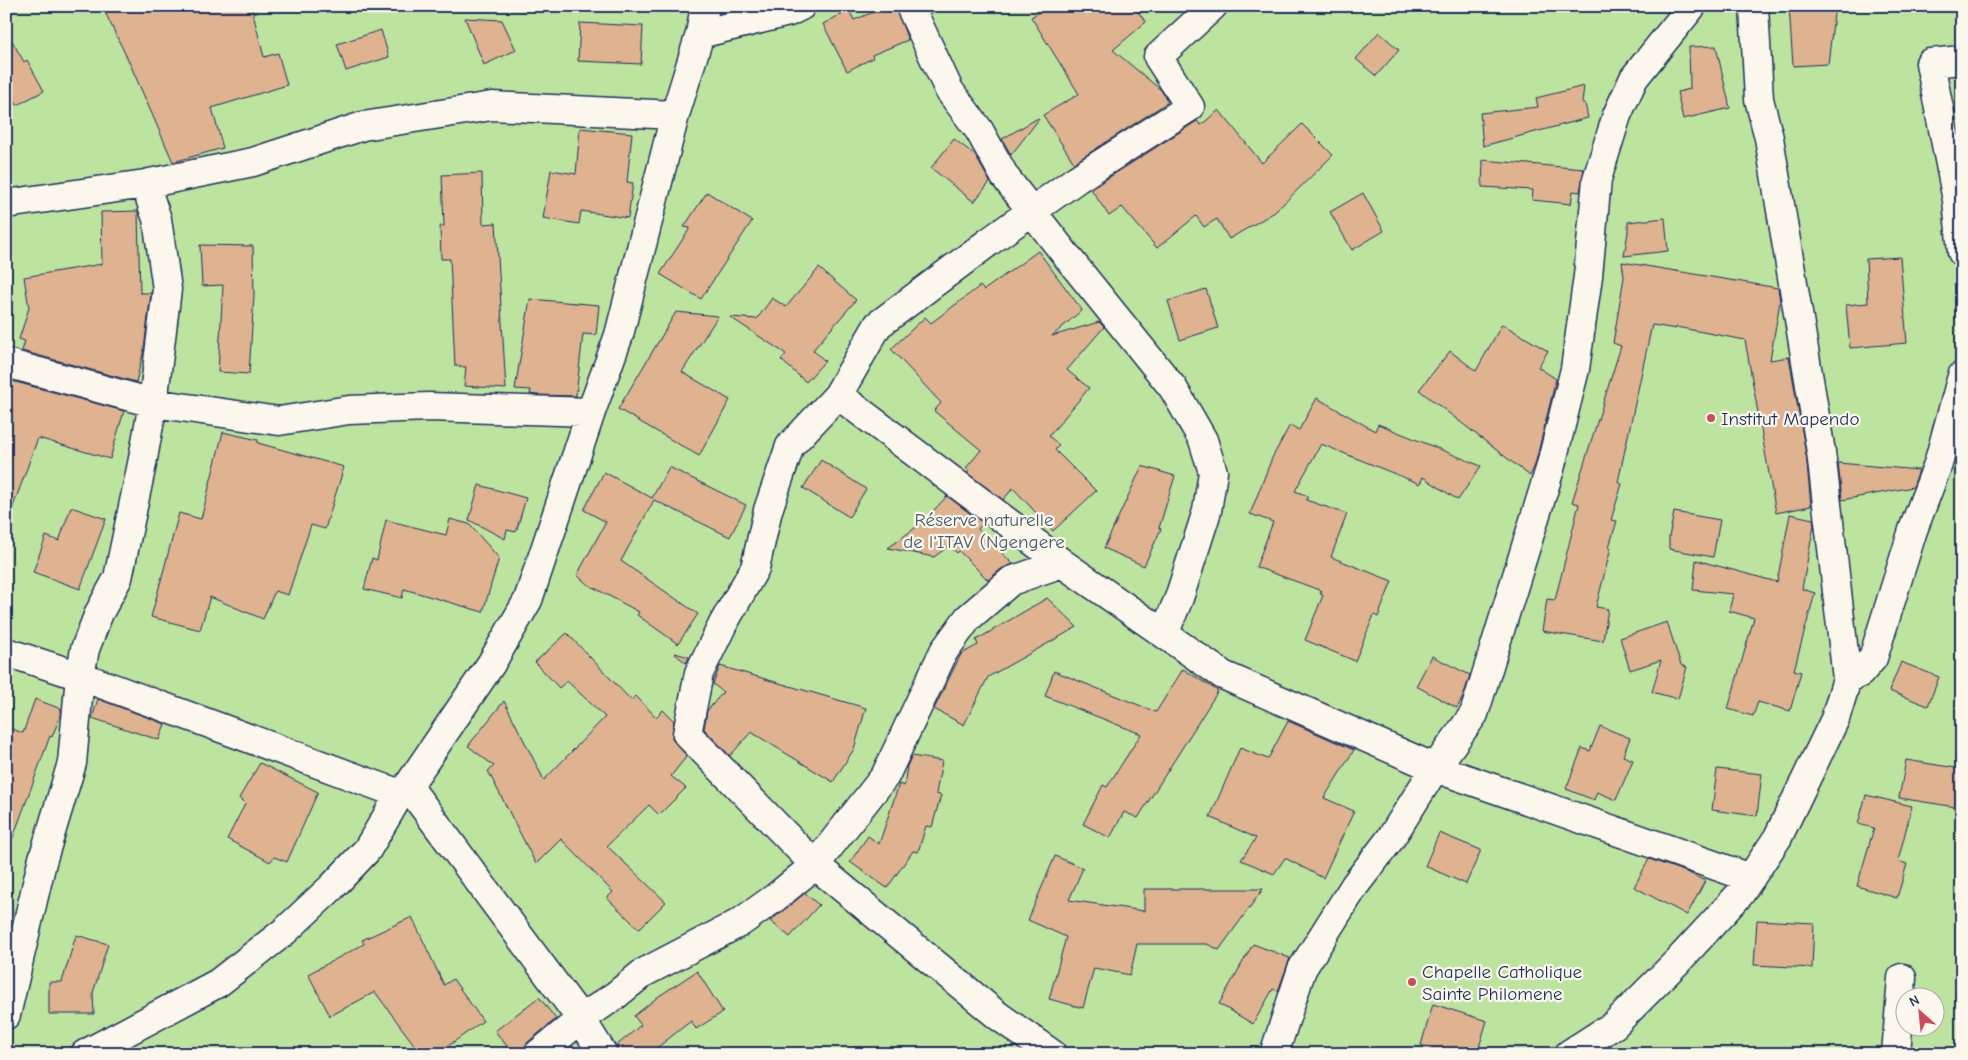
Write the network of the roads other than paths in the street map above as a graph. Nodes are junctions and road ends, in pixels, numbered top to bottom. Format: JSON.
{"nodes":[{"id":1,"x":705,"y":6,"type":"edge"},
{"id":2,"x":801,"y":6,"type":"edge"},
{"id":3,"x":910,"y":6,"type":"edge"},
{"id":4,"x":1213,"y":6,"type":"edge"},
{"id":5,"x":1692,"y":6,"type":"edge"},
{"id":6,"x":1754,"y":6,"type":"edge"},
{"id":7,"x":700,"y":34,"type":"junction"},
{"id":8,"x":1962,"y":60,"type":"edge"},
{"id":9,"x":675,"y":115,"type":"junction"},
{"id":10,"x":145,"y":184,"type":"junction"},
{"id":11,"x":6,"y":204,"type":"edge"},
{"id":12,"x":1032,"y":211,"type":"junction"},
{"id":13,"x":1962,"y":252,"type":"edge"},
{"id":14,"x":6,"y":363,"type":"edge"},
{"id":15,"x":1962,"y":376,"type":"edge"},
{"id":16,"x":838,"y":395,"type":"junction"},
{"id":17,"x":153,"y":404,"type":"junction"},
{"id":18,"x":591,"y":412,"type":"junction"},
{"id":19,"x":1062,"y":563,"type":"junction"},
{"id":20,"x":1164,"y":634,"type":"junction"},
{"id":21,"x":6,"y":652,"type":"edge"},
{"id":22,"x":80,"y":676,"type":"junction"},
{"id":23,"x":1846,"y":679,"type":"junction"},
{"id":24,"x":1435,"y":768,"type":"junction"},
{"id":25,"x":404,"y":790,"type":"junction"},
{"id":26,"x":815,"y":865,"type":"junction"},
{"id":27,"x":1751,"y":878,"type":"junction"},
{"id":28,"x":1902,"y":978,"type":"dead end"},
{"id":29,"x":6,"y":1015,"type":"edge"},
{"id":30,"x":581,"y":1019,"type":"junction"},
{"id":31,"x":84,"y":1054,"type":"edge"},
{"id":32,"x":538,"y":1054,"type":"edge"},
{"id":33,"x":603,"y":1054,"type":"edge"},
{"id":34,"x":1052,"y":1054,"type":"edge"},
{"id":35,"x":1274,"y":1054,"type":"edge"},
{"id":36,"x":1568,"y":1054,"type":"edge"},
{"id":37,"x":1896,"y":1054,"type":"edge"}],
"edges":[{"from":1,"to":7,"type":"street"},
{"from":2,"to":7,"type":"street"},
{"from":3,"to":12,"type":"street"},
{"from":4,"to":12,"type":"street"},
{"from":5,"to":24,"type":"street"},
{"from":6,"to":23,"type":"street"},
{"from":7,"to":9,"type":"street"},
{"from":8,"to":13,"type":"street"},
{"from":9,"to":10,"type":"street"},
{"from":9,"to":18,"type":"street"},
{"from":10,"to":11,"type":"street"},
{"from":10,"to":17,"type":"street"},
{"from":12,"to":16,"type":"street"},
{"from":12,"to":20,"type":"street"},
{"from":14,"to":17,"type":"street"},
{"from":15,"to":23,"type":"street"},
{"from":16,"to":19,"type":"street"},
{"from":16,"to":26,"type":"street"},
{"from":17,"to":18,"type":"street"},
{"from":17,"to":22,"type":"street"},
{"from":18,"to":25,"type":"street"},
{"from":19,"to":20,"type":"street"},
{"from":19,"to":26,"type":"street"},
{"from":20,"to":24,"type":"street"},
{"from":21,"to":22,"type":"street"},
{"from":22,"to":25,"type":"street"},
{"from":22,"to":29,"type":"street"},
{"from":23,"to":27,"type":"street"},
{"from":24,"to":27,"type":"street"},
{"from":24,"to":35,"type":"street"},
{"from":25,"to":30,"type":"street"},
{"from":25,"to":31,"type":"street"},
{"from":26,"to":30,"type":"street"},
{"from":26,"to":34,"type":"street"},
{"from":27,"to":36,"type":"street"},
{"from":28,"to":37,"type":"street"},
{"from":30,"to":32,"type":"street"},
{"from":30,"to":33,"type":"street"}]}
